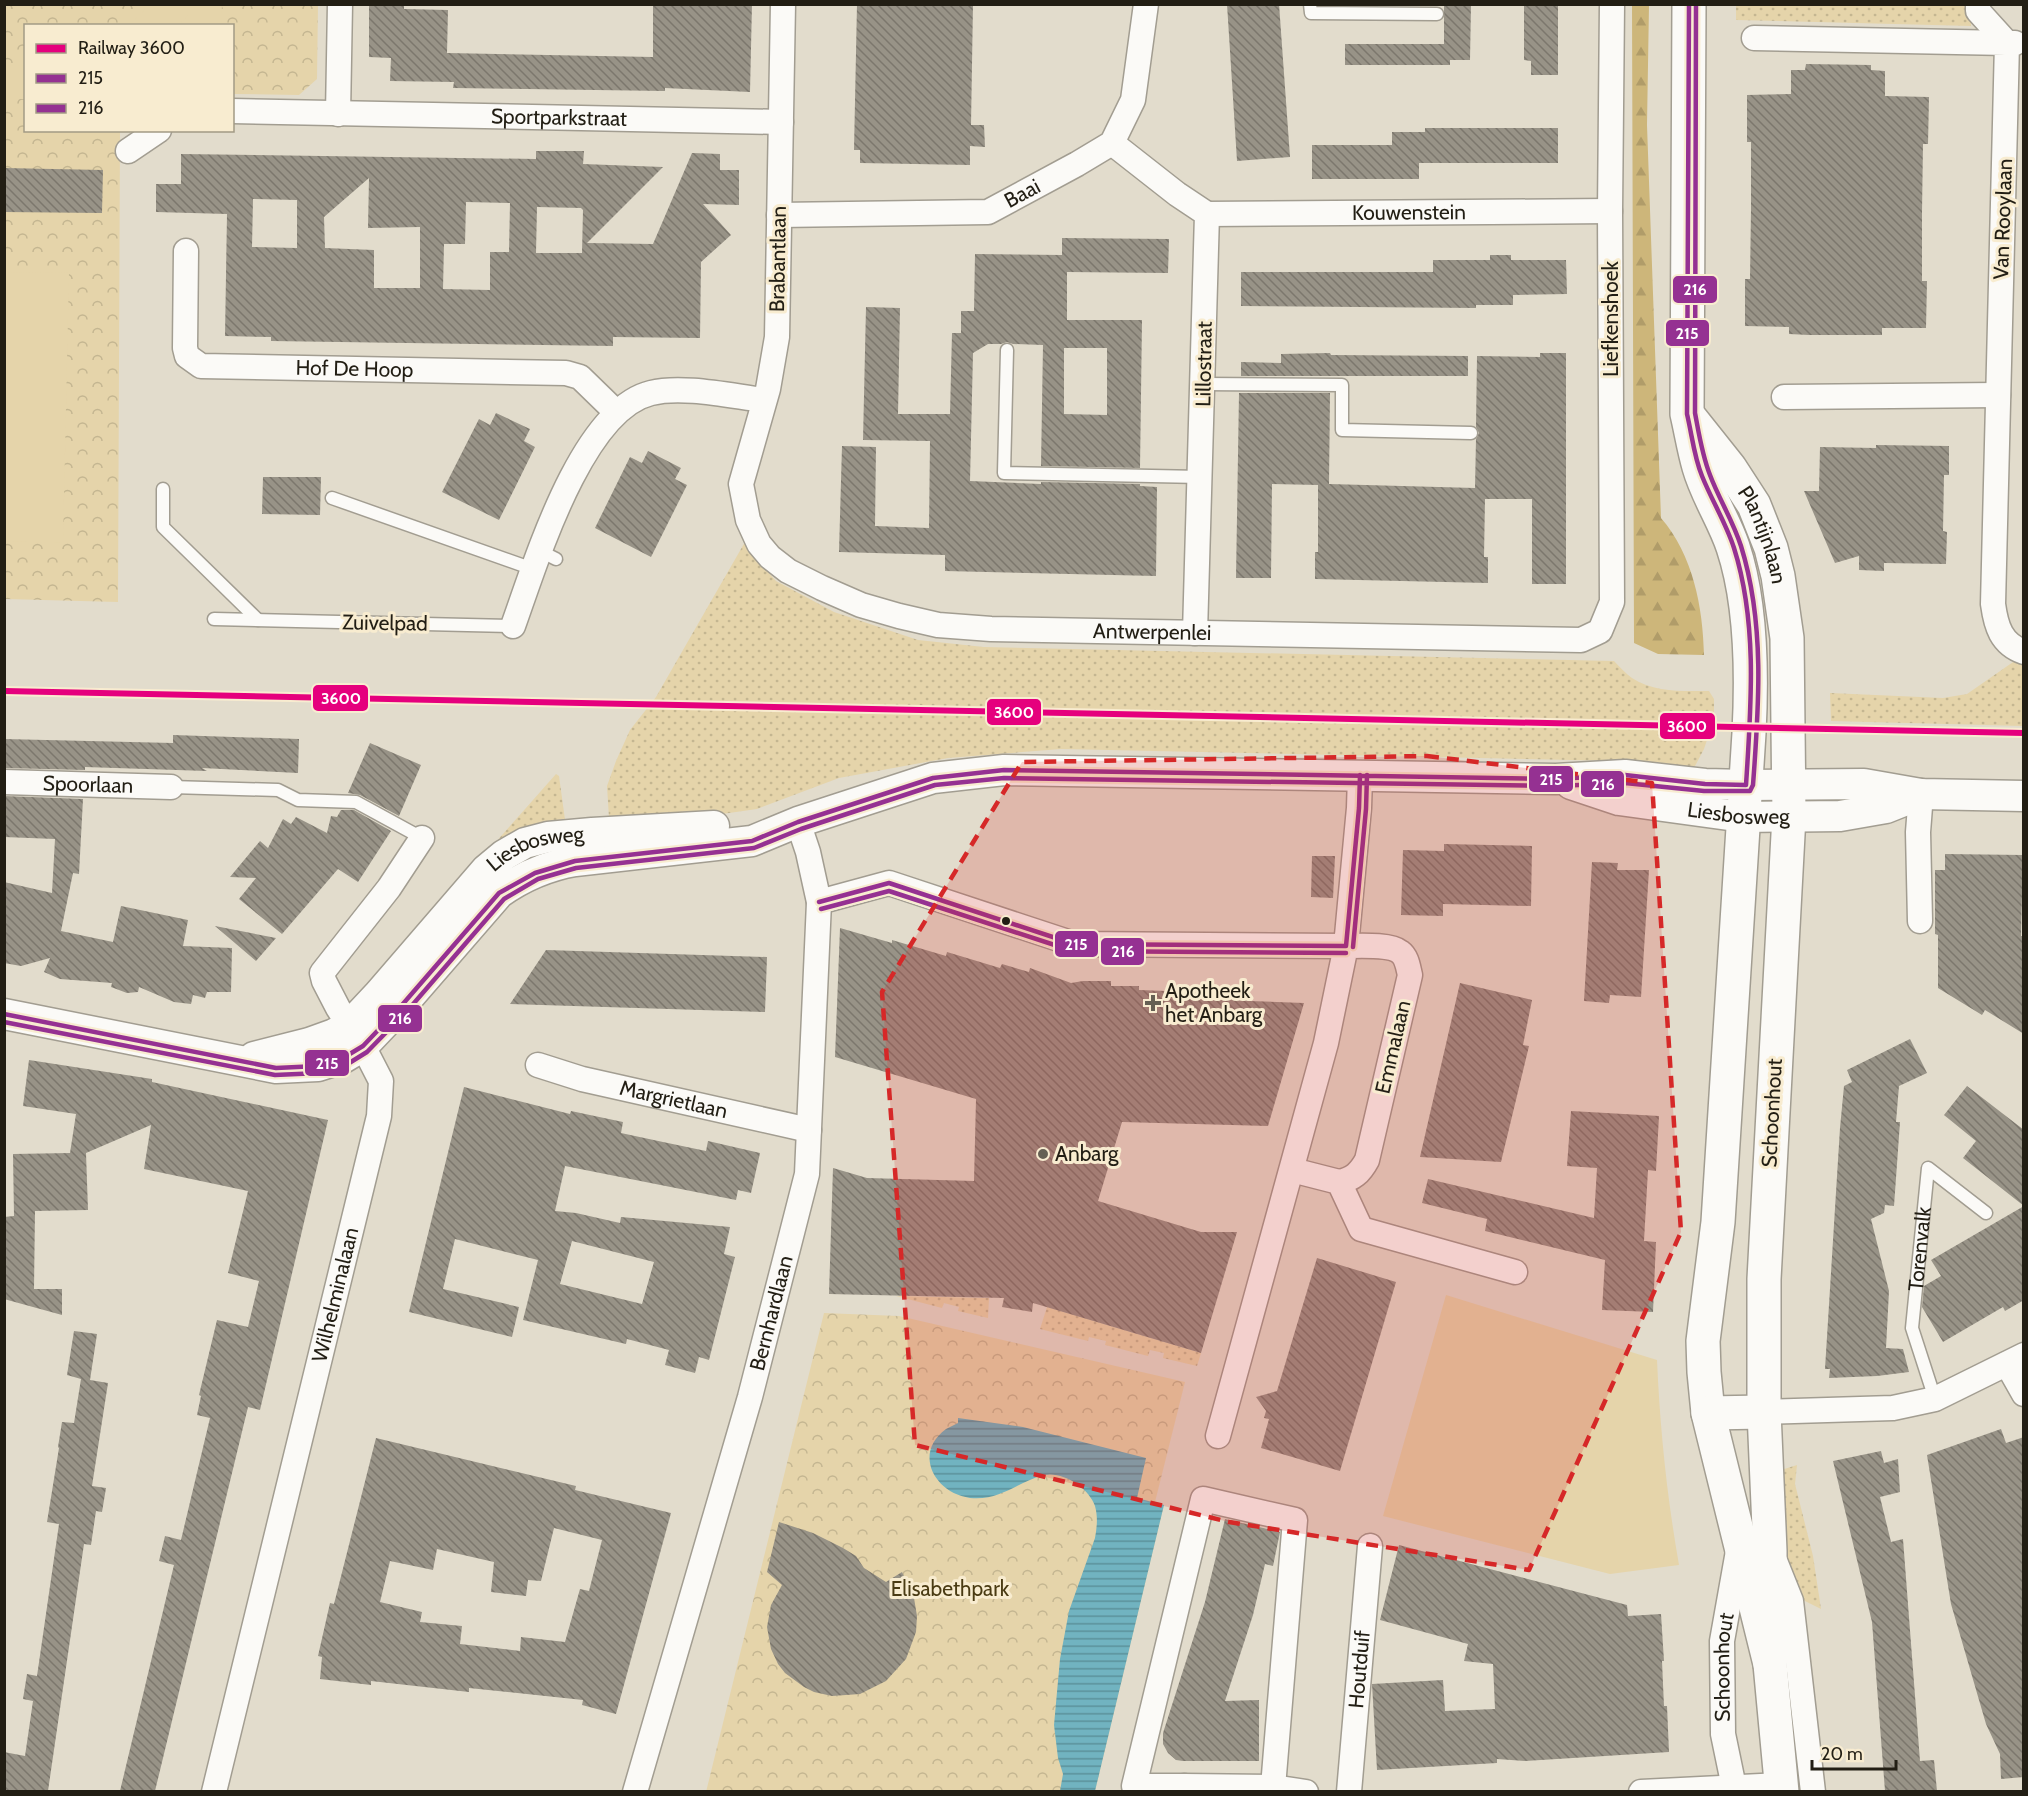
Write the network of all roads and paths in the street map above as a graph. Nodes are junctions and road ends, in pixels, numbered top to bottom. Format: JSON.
{"nodes":[{"id":1,"x":340,"y":4,"type":"edge"},
{"id":2,"x":783,"y":4,"type":"edge"},
{"id":3,"x":1146,"y":4,"type":"edge"},
{"id":4,"x":1310,"y":4,"type":"edge"},
{"id":5,"x":1612,"y":4,"type":"edge"},
{"id":6,"x":1689,"y":4,"type":"edge"},
{"id":7,"x":1978,"y":4,"type":"edge"},
{"id":8,"x":1437,"y":14,"type":"dead end"},
{"id":9,"x":1754,"y":38,"type":"dead end"},
{"id":10,"x":2015,"y":43,"type":"edge"},
{"id":11,"x":234,"y":111,"type":"edge"},
{"id":12,"x":338,"y":114,"type":"junction"},
{"id":13,"x":781,"y":122,"type":"junction"},
{"id":14,"x":156,"y":132,"type":"edge"},
{"id":15,"x":1112,"y":143,"type":"junction"},
{"id":16,"x":128,"y":151,"type":"dead end"},
{"id":17,"x":1610,"y":211,"type":"junction"},
{"id":18,"x":1208,"y":214,"type":"junction"},
{"id":19,"x":779,"y":216,"type":"junction"},
{"id":20,"x":186,"y":251,"type":"dead end"},
{"id":21,"x":1007,"y":350,"type":"dead end"},
{"id":22,"x":1203,"y":384,"type":"junction"},
{"id":23,"x":1998,"y":395,"type":"junction"},
{"id":24,"x":1784,"y":397,"type":"dead end"},
{"id":25,"x":764,"y":400,"type":"junction"},
{"id":26,"x":616,"y":412,"type":"junction"},
{"id":27,"x":1686,"y":414,"type":"junction"},
{"id":28,"x":1471,"y":433,"type":"dead end"},
{"id":29,"x":1201,"y":477,"type":"junction"},
{"id":30,"x":163,"y":489,"type":"dead end"},
{"id":31,"x":332,"y":498,"type":"dead end"},
{"id":32,"x":744,"y":509,"type":"joint"},
{"id":33,"x":543,"y":560,"type":"junction"},
{"id":34,"x":214,"y":619,"type":"dead end"},
{"id":35,"x":258,"y":620,"type":"junction"},
{"id":36,"x":513,"y":626,"type":"joint"},
{"id":37,"x":1600,"y":631,"type":"joint"},
{"id":38,"x":1195,"y":633,"type":"junction"},
{"id":39,"x":2014,"y":646,"type":"edge"},
{"id":40,"x":1750,"y":675,"type":"joint"},
{"id":41,"x":1788,"y":676,"type":"joint"},
{"id":42,"x":1359,"y":775,"type":"junction"},
{"id":43,"x":4,"y":782,"type":"edge"},
{"id":44,"x":171,"y":787,"type":"joint"},
{"id":45,"x":1921,"y":794,"type":"junction"},
{"id":46,"x":2024,"y":796,"type":"edge"},
{"id":47,"x":1788,"y":800,"type":"junction"},
{"id":48,"x":1744,"y":801,"type":"junction"},
{"id":49,"x":798,"y":822,"type":"junction"},
{"id":50,"x":422,"y":838,"type":"joint"},
{"id":51,"x":819,"y":902,"type":"junction"},
{"id":52,"x":1920,"y":921,"type":"dead end"},
{"id":53,"x":1346,"y":946,"type":"junction"},
{"id":54,"x":4,"y":1014,"type":"edge"},
{"id":55,"x":356,"y":1036,"type":"junction"},
{"id":56,"x":538,"y":1065,"type":"dead end"},
{"id":57,"x":809,"y":1130,"type":"junction"},
{"id":58,"x":1293,"y":1170,"type":"junction"},
{"id":59,"x":1339,"y":1182,"type":"junction"},
{"id":60,"x":1986,"y":1213,"type":"dead end"},
{"id":61,"x":1515,"y":1272,"type":"dead end"},
{"id":62,"x":2015,"y":1360,"type":"edge"},
{"id":63,"x":2024,"y":1394,"type":"edge"},
{"id":64,"x":1935,"y":1399,"type":"junction"},
{"id":65,"x":1764,"y":1412,"type":"junction"},
{"id":66,"x":1708,"y":1413,"type":"junction"},
{"id":67,"x":1218,"y":1436,"type":"dead end"},
{"id":68,"x":1370,"y":1546,"type":"dead end"},
{"id":69,"x":1755,"y":1547,"type":"junction"},
{"id":70,"x":1273,"y":1787,"type":"junction"},
{"id":71,"x":1782,"y":1788,"type":"edge"},
{"id":72,"x":1184,"y":1789,"type":"edge"},
{"id":73,"x":1735,"y":1789,"type":"edge"},
{"id":74,"x":214,"y":1791,"type":"edge"},
{"id":75,"x":635,"y":1791,"type":"edge"},
{"id":76,"x":1306,"y":1791,"type":"edge"},
{"id":77,"x":1349,"y":1791,"type":"edge"},
{"id":78,"x":1641,"y":1791,"type":"edge"},
{"id":79,"x":1813,"y":1791,"type":"edge"}],
"edges":[{"from":1,"to":12,"type":"street"},
{"from":2,"to":13,"type":"street","name":"Brabantlaan"},
{"from":3,"to":15,"type":"street"},
{"from":4,"to":8,"type":"lane"},
{"from":5,"to":17,"type":"street","name":"Liefkenshoek"},
{"from":6,"to":27,"type":"main road","name":"Plantijnlaan"},
{"from":7,"to":10,"type":"street"},
{"from":9,"to":10,"type":"street"},
{"from":10,"to":23,"type":"street","name":"Van Rooylaan"},
{"from":11,"to":12,"type":"street","name":"Sportparkstraat"},
{"from":12,"to":13,"type":"street","name":"Sportparkstraat"},
{"from":13,"to":19,"type":"street","name":"Brabantlaan"},
{"from":14,"to":16,"type":"street"},
{"from":15,"to":18,"type":"street"},
{"from":15,"to":19,"type":"street","name":"Baai"},
{"from":17,"to":18,"type":"street","name":"Kouwenstein"},
{"from":17,"to":37,"type":"street","name":"Liefkenshoek"},
{"from":18,"to":22,"type":"street","name":"Lillostraat"},
{"from":19,"to":25,"type":"street","name":"Brabantlaan"},
{"from":20,"to":26,"type":"street","name":"Hof De Hoop"},
{"from":21,"to":29,"type":"lane"},
{"from":22,"to":28,"type":"lane"},
{"from":22,"to":29,"type":"street","name":"Lillostraat"},
{"from":23,"to":24,"type":"street"},
{"from":23,"to":39,"type":"street","name":"Van Rooylaan"},
{"from":25,"to":26,"type":"street"},
{"from":25,"to":32,"type":"street","name":"Brabantlaan"},
{"from":26,"to":33,"type":"street"},
{"from":27,"to":40,"type":"main road","name":"Plantijnlaan"},
{"from":27,"to":41,"type":"main road","name":"Plantijnlaan"},
{"from":29,"to":38,"type":"street","name":"Lillostraat"},
{"from":30,"to":35,"type":"lane"},
{"from":31,"to":33,"type":"lane"},
{"from":32,"to":38,"type":"street","name":"Antwerpenlei"},
{"from":33,"to":36,"type":"street"},
{"from":34,"to":35,"type":"lane","name":"Zuivelpad"},
{"from":35,"to":36,"type":"lane","name":"Zuivelpad"},
{"from":37,"to":38,"type":"street","name":"Antwerpenlei"},
{"from":40,"to":48,"type":"main road","name":"Schoonhout"},
{"from":41,"to":47,"type":"main road","name":"Schoonhout"},
{"from":42,"to":48,"type":"street","name":"Liesbosweg"},
{"from":42,"to":49,"type":"street","name":"Liesbosweg"},
{"from":42,"to":53,"type":"street"},
{"from":43,"to":44,"type":"street","name":"Spoorlaan"},
{"from":44,"to":50,"type":"lane"},
{"from":45,"to":46,"type":"street","name":"Liesbosweg"},
{"from":45,"to":47,"type":"street","name":"Liesbosweg"},
{"from":45,"to":52,"type":"street"},
{"from":47,"to":48,"type":"street","name":"Liesbosweg"},
{"from":47,"to":65,"type":"main road","name":"Schoonhout"},
{"from":48,"to":66,"type":"main road","name":"Schoonhout"},
{"from":49,"to":51,"type":"street","name":"Bernhardlaan"},
{"from":49,"to":55,"type":"street","name":"Liesbosweg"},
{"from":50,"to":55,"type":"street","name":"Wilhelminalaan"},
{"from":51,"to":53,"type":"street","name":"Emmalaan"},
{"from":51,"to":57,"type":"street","name":"Bernhardlaan"},
{"from":53,"to":58,"type":"street"},
{"from":53,"to":59,"type":"street","name":"Emmalaan"},
{"from":54,"to":55,"type":"street"},
{"from":55,"to":74,"type":"street","name":"Wilhelminalaan"},
{"from":56,"to":57,"type":"street","name":"Margrietlaan"},
{"from":57,"to":75,"type":"street","name":"Bernhardlaan"},
{"from":58,"to":59,"type":"street"},
{"from":58,"to":67,"type":"street"},
{"from":59,"to":61,"type":"street"},
{"from":60,"to":64,"type":"lane","name":"Torenvalk"},
{"from":62,"to":63,"type":"street"},
{"from":62,"to":64,"type":"street"},
{"from":64,"to":65,"type":"street"},
{"from":65,"to":66,"type":"main road"},
{"from":65,"to":69,"type":"main road","name":"Schoonhout"},
{"from":66,"to":69,"type":"main road","name":"Schoonhout"},
{"from":68,"to":77,"type":"street","name":"Houtduif"},
{"from":69,"to":71,"type":"main road","name":"Schoonhout"},
{"from":69,"to":73,"type":"street","name":"Schoonhout"},
{"from":69,"to":79,"type":"street","name":"Schoonhout"},
{"from":70,"to":72,"type":"street"},
{"from":70,"to":72,"type":"street"},
{"from":70,"to":76,"type":"street"},
{"from":71,"to":73,"type":"street"},
{"from":73,"to":78,"type":"street"}]}
